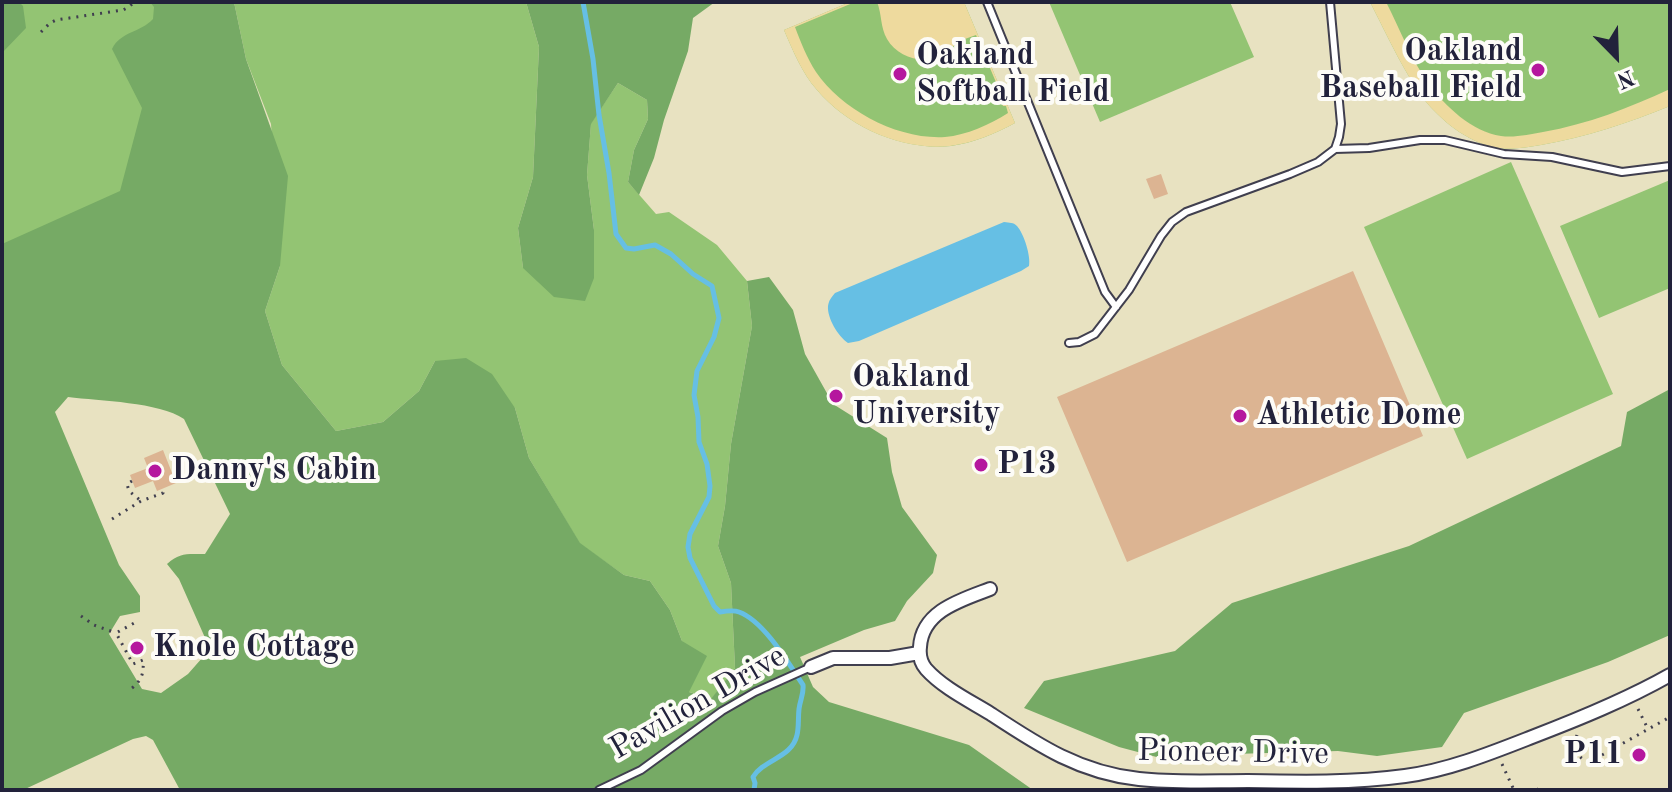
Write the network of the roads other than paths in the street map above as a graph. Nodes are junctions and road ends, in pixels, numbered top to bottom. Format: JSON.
{"nodes":[{"id":1,"x":987,"y":2,"type":"edge"},
{"id":2,"x":1330,"y":2,"type":"edge"},
{"id":3,"x":1335,"y":149,"type":"junction"},
{"id":4,"x":1670,"y":166,"type":"edge"},
{"id":5,"x":1116,"y":307,"type":"junction"},
{"id":6,"x":1069,"y":343,"type":"dead end"},
{"id":7,"x":990,"y":589,"type":"dead end"},
{"id":8,"x":919,"y":653,"type":"junction"},
{"id":9,"x":811,"y":667,"type":"joint"},
{"id":10,"x":1670,"y":675,"type":"edge"},
{"id":11,"x":599,"y":790,"type":"edge"}],
"edges":[{"from":1,"to":5,"type":"lane"},
{"from":2,"to":3,"type":"lane"},
{"from":3,"to":4,"type":"lane"},
{"from":3,"to":5,"type":"lane"},
{"from":5,"to":6,"type":"lane"},
{"from":7,"to":8,"type":"street"},
{"from":8,"to":9,"type":"street","name":"Pavilion Drive"},
{"from":8,"to":10,"type":"street","name":"Pioneer Drive"},
{"from":9,"to":11,"type":"lane","name":"Pavilion Drive"}]}
